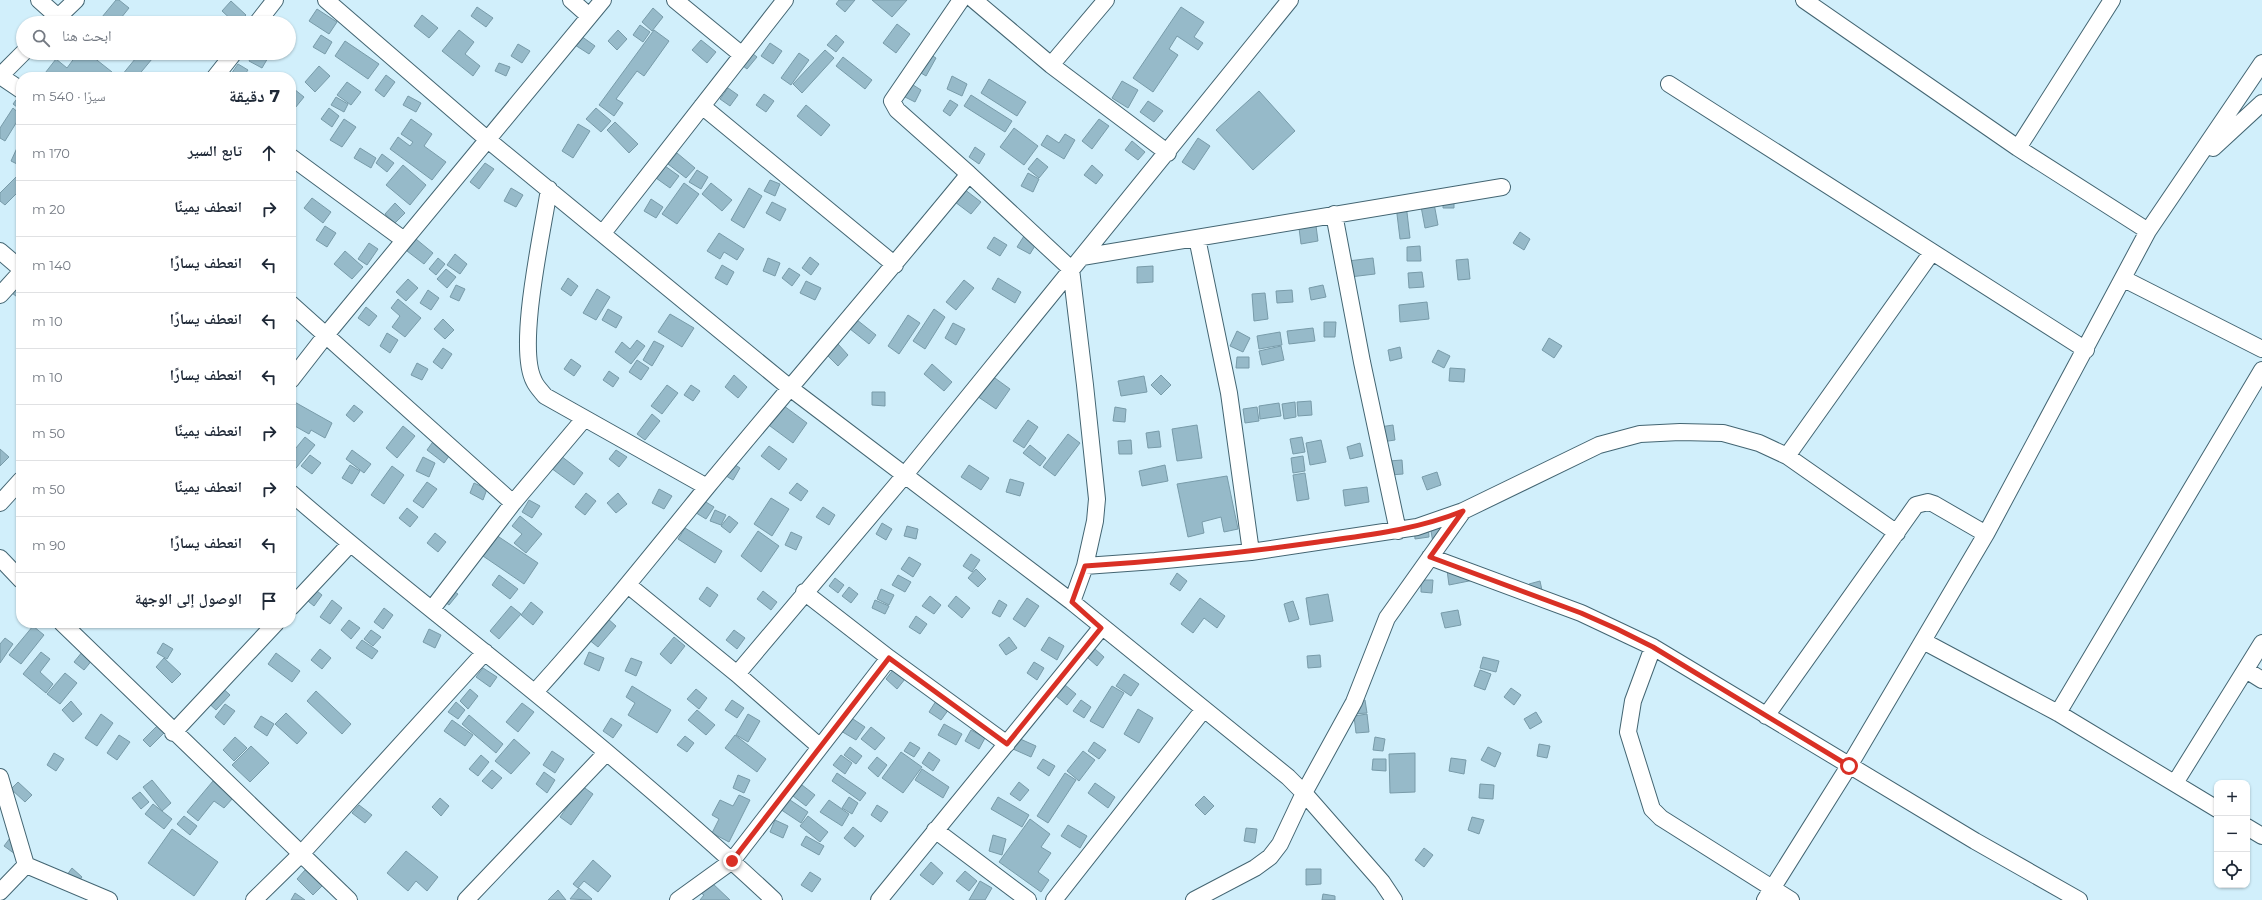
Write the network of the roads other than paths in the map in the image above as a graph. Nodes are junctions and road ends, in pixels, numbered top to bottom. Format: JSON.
{"nodes":[{"id":1,"x":39,"y":0,"type":"edge"},
{"id":2,"x":76,"y":0,"type":"edge"},
{"id":3,"x":275,"y":0,"type":"edge"},
{"id":4,"x":326,"y":0,"type":"edge"},
{"id":5,"x":571,"y":0,"type":"edge"},
{"id":6,"x":603,"y":0,"type":"edge"},
{"id":7,"x":674,"y":0,"type":"edge"},
{"id":8,"x":785,"y":0,"type":"edge"},
{"id":9,"x":961,"y":0,"type":"edge"},
{"id":10,"x":974,"y":0,"type":"edge"},
{"id":11,"x":1106,"y":0,"type":"edge"},
{"id":12,"x":1290,"y":0,"type":"edge"},
{"id":13,"x":1804,"y":0,"type":"edge"},
{"id":14,"x":2112,"y":0,"type":"edge"},
{"id":15,"x":52,"y":16,"type":"edge"},
{"id":16,"x":59,"y":16,"type":"edge"},
{"id":17,"x":262,"y":16,"type":"edge"},
{"id":18,"x":589,"y":16,"type":"junction"},
{"id":19,"x":742,"y":55,"type":"junction"},
{"id":20,"x":16,"y":60,"type":"edge"},
{"id":21,"x":228,"y":60,"type":"edge"},
{"id":22,"x":2262,"y":63,"type":"edge"},
{"id":23,"x":1052,"y":65,"type":"junction"},
{"id":24,"x":219,"y":72,"type":"edge"},
{"id":25,"x":0,"y":76,"type":"edge"},
{"id":26,"x":1669,"y":84,"type":"dead end"},
{"id":27,"x":16,"y":87,"type":"edge"},
{"id":28,"x":2262,"y":103,"type":"edge"},
{"id":29,"x":702,"y":106,"type":"junction"},
{"id":30,"x":488,"y":140,"type":"junction"},
{"id":31,"x":2018,"y":148,"type":"junction"},
{"id":32,"x":1168,"y":152,"type":"junction"},
{"id":33,"x":296,"y":161,"type":"edge"},
{"id":34,"x":2194,"y":165,"type":"junction"},
{"id":35,"x":969,"y":174,"type":"junction"},
{"id":36,"x":1502,"y":187,"type":"dead end"},
{"id":37,"x":549,"y":189,"type":"junction"},
{"id":38,"x":1334,"y":214,"type":"junction"},
{"id":39,"x":2148,"y":231,"type":"junction"},
{"id":40,"x":603,"y":233,"type":"junction"},
{"id":41,"x":1197,"y":238,"type":"junction"},
{"id":42,"x":404,"y":240,"type":"junction"},
{"id":43,"x":0,"y":251,"type":"edge"},
{"id":44,"x":1932,"y":252,"type":"junction"},
{"id":45,"x":1082,"y":257,"type":"junction"},
{"id":46,"x":16,"y":265,"type":"edge"},
{"id":47,"x":895,"y":265,"type":"junction"},
{"id":48,"x":1071,"y":269,"type":"junction"},
{"id":49,"x":16,"y":277,"type":"edge"},
{"id":50,"x":2124,"y":279,"type":"junction"},
{"id":51,"x":0,"y":295,"type":"edge"},
{"id":52,"x":296,"y":308,"type":"edge"},
{"id":53,"x":326,"y":335,"type":"junction"},
{"id":54,"x":2262,"y":349,"type":"edge"},
{"id":55,"x":2086,"y":350,"type":"junction"},
{"id":56,"x":2262,"y":370,"type":"edge"},
{"id":57,"x":296,"y":374,"type":"edge"},
{"id":58,"x":790,"y":388,"type":"junction"},
{"id":59,"x":584,"y":419,"type":"junction"},
{"id":60,"x":1787,"y":456,"type":"junction"},
{"id":61,"x":904,"y":476,"type":"junction"},
{"id":62,"x":16,"y":485,"type":"edge"},
{"id":63,"x":707,"y":487,"type":"junction"},
{"id":64,"x":296,"y":497,"type":"edge"},
{"id":65,"x":0,"y":503,"type":"edge"},
{"id":66,"x":513,"y":503,"type":"junction"},
{"id":67,"x":1463,"y":511,"type":"junction"},
{"id":68,"x":1398,"y":531,"type":"junction"},
{"id":69,"x":1897,"y":533,"type":"junction"},
{"id":70,"x":1986,"y":534,"type":"junction"},
{"id":71,"x":350,"y":544,"type":"junction"},
{"id":72,"x":1251,"y":552,"type":"junction"},
{"id":73,"x":1430,"y":557,"type":"junction"},
{"id":74,"x":0,"y":558,"type":"edge"},
{"id":75,"x":1085,"y":566,"type":"junction"},
{"id":76,"x":16,"y":575,"type":"edge"},
{"id":77,"x":628,"y":585,"type":"junction"},
{"id":78,"x":804,"y":592,"type":"junction"},
{"id":79,"x":296,"y":602,"type":"edge"},
{"id":80,"x":1072,"y":602,"type":"junction"},
{"id":81,"x":432,"y":609,"type":"junction"},
{"id":82,"x":73,"y":628,"type":"edge"},
{"id":83,"x":271,"y":628,"type":"edge"},
{"id":84,"x":1101,"y":628,"type":"junction"},
{"id":85,"x":1923,"y":641,"type":"junction"},
{"id":86,"x":2262,"y":643,"type":"edge"},
{"id":87,"x":1653,"y":647,"type":"junction"},
{"id":88,"x":485,"y":652,"type":"junction"},
{"id":89,"x":889,"y":658,"type":"junction"},
{"id":90,"x":2246,"y":670,"type":"junction"},
{"id":91,"x":737,"y":674,"type":"junction"},
{"id":92,"x":2262,"y":680,"type":"edge"},
{"id":93,"x":535,"y":692,"type":"junction"},
{"id":94,"x":1204,"y":709,"type":"junction"},
{"id":95,"x":2058,"y":713,"type":"junction"},
{"id":96,"x":1766,"y":716,"type":"junction"},
{"id":97,"x":173,"y":732,"type":"junction"},
{"id":98,"x":1007,"y":744,"type":"junction"},
{"id":99,"x":819,"y":746,"type":"junction"},
{"id":100,"x":606,"y":753,"type":"junction"},
{"id":101,"x":1849,"y":766,"type":"junction"},
{"id":102,"x":0,"y":777,"type":"edge"},
{"id":103,"x":2175,"y":783,"type":"junction"},
{"id":104,"x":1304,"y":793,"type":"junction"},
{"id":105,"x":2214,"y":807,"type":"edge"},
{"id":106,"x":2250,"y":829,"type":"edge"},
{"id":107,"x":935,"y":830,"type":"junction"},
{"id":108,"x":2262,"y":836,"type":"edge"},
{"id":109,"x":302,"y":853,"type":"junction"},
{"id":110,"x":732,"y":861,"type":"junction"},
{"id":111,"x":26,"y":865,"type":"junction"},
{"id":112,"x":0,"y":892,"type":"edge"},
{"id":113,"x":1768,"y":894,"type":"edge"},
{"id":114,"x":109,"y":900,"type":"edge"},
{"id":115,"x":254,"y":900,"type":"edge"},
{"id":116,"x":349,"y":900,"type":"edge"},
{"id":117,"x":466,"y":900,"type":"edge"},
{"id":118,"x":678,"y":900,"type":"edge"},
{"id":119,"x":774,"y":900,"type":"edge"},
{"id":120,"x":879,"y":900,"type":"edge"},
{"id":121,"x":1028,"y":900,"type":"edge"},
{"id":122,"x":1054,"y":900,"type":"edge"},
{"id":123,"x":1194,"y":900,"type":"edge"},
{"id":124,"x":1394,"y":900,"type":"edge"},
{"id":125,"x":1791,"y":900,"type":"edge"},
{"id":126,"x":2080,"y":900,"type":"edge"}],
"edges":[{"from":1,"to":15,"type":"street"},
{"from":2,"to":16,"type":"street"},
{"from":3,"to":17,"type":"street"},
{"from":4,"to":30,"type":"street"},
{"from":5,"to":18,"type":"street"},
{"from":6,"to":18,"type":"street"},
{"from":7,"to":19,"type":"street"},
{"from":8,"to":19,"type":"street"},
{"from":9,"to":35,"type":"street"},
{"from":10,"to":23,"type":"street"},
{"from":11,"to":23,"type":"street"},
{"from":12,"to":32,"type":"street"},
{"from":13,"to":31,"type":"street"},
{"from":14,"to":31,"type":"street"},
{"from":18,"to":30,"type":"street"},
{"from":19,"to":29,"type":"street"},
{"from":20,"to":25,"type":"street"},
{"from":21,"to":24,"type":"street"},
{"from":22,"to":34,"type":"street"},
{"from":23,"to":32,"type":"street"},
{"from":25,"to":27,"type":"street"},
{"from":26,"to":44,"type":"street"},
{"from":28,"to":34,"type":"street"},
{"from":29,"to":40,"type":"street"},
{"from":29,"to":47,"type":"street"},
{"from":30,"to":37,"type":"street"},
{"from":30,"to":42,"type":"street"},
{"from":31,"to":39,"type":"street"},
{"from":32,"to":45,"type":"street"},
{"from":33,"to":42,"type":"street"},
{"from":34,"to":39,"type":"street"},
{"from":35,"to":47,"type":"street"},
{"from":35,"to":48,"type":"street"},
{"from":36,"to":38,"type":"street"},
{"from":37,"to":40,"type":"street"},
{"from":37,"to":59,"type":"street"},
{"from":38,"to":41,"type":"street"},
{"from":38,"to":68,"type":"street"},
{"from":39,"to":50,"type":"street"},
{"from":40,"to":58,"type":"street"},
{"from":41,"to":45,"type":"street"},
{"from":41,"to":72,"type":"street"},
{"from":42,"to":53,"type":"street"},
{"from":43,"to":46,"type":"street"},
{"from":44,"to":55,"type":"street"},
{"from":44,"to":60,"type":"street"},
{"from":45,"to":48,"type":"street"},
{"from":47,"to":58,"type":"street"},
{"from":48,"to":61,"type":"street"},
{"from":48,"to":75,"type":"street"},
{"from":49,"to":51,"type":"street"},
{"from":50,"to":54,"type":"street"},
{"from":50,"to":55,"type":"street"},
{"from":52,"to":53,"type":"street"},
{"from":53,"to":57,"type":"street"},
{"from":53,"to":66,"type":"street"},
{"from":55,"to":70,"type":"street"},
{"from":56,"to":95,"type":"street"},
{"from":58,"to":61,"type":"street"},
{"from":58,"to":63,"type":"street"},
{"from":59,"to":63,"type":"street"},
{"from":59,"to":66,"type":"street"},
{"from":60,"to":67,"type":"street"},
{"from":60,"to":69,"type":"street"},
{"from":61,"to":78,"type":"street"},
{"from":61,"to":80,"type":"street"},
{"from":62,"to":65,"type":"street"},
{"from":63,"to":77,"type":"street"},
{"from":64,"to":71,"type":"street"},
{"from":66,"to":81,"type":"street"},
{"from":67,"to":68,"type":"street"},
{"from":67,"to":73,"type":"street"},
{"from":68,"to":72,"type":"street"},
{"from":69,"to":70,"type":"street"},
{"from":69,"to":96,"type":"street"},
{"from":70,"to":85,"type":"street"},
{"from":71,"to":79,"type":"street"},
{"from":71,"to":81,"type":"street"},
{"from":72,"to":75,"type":"street"},
{"from":73,"to":87,"type":"street"},
{"from":73,"to":104,"type":"street"},
{"from":74,"to":76,"type":"street"},
{"from":75,"to":80,"type":"street"},
{"from":77,"to":91,"type":"street"},
{"from":77,"to":93,"type":"street"},
{"from":78,"to":89,"type":"street"},
{"from":78,"to":91,"type":"street"},
{"from":80,"to":84,"type":"street"},
{"from":81,"to":88,"type":"street"},
{"from":82,"to":97,"type":"street"},
{"from":83,"to":97,"type":"street"},
{"from":84,"to":94,"type":"street"},
{"from":84,"to":98,"type":"street"},
{"from":85,"to":95,"type":"street"},
{"from":85,"to":101,"type":"street"},
{"from":86,"to":90,"type":"street"},
{"from":87,"to":96,"type":"street"},
{"from":87,"to":113,"type":"street"},
{"from":88,"to":93,"type":"street"},
{"from":88,"to":109,"type":"street"},
{"from":89,"to":98,"type":"street"},
{"from":89,"to":99,"type":"street"},
{"from":90,"to":92,"type":"street"},
{"from":90,"to":103,"type":"street"},
{"from":91,"to":99,"type":"street"},
{"from":93,"to":100,"type":"street"},
{"from":94,"to":104,"type":"street"},
{"from":94,"to":122,"type":"street"},
{"from":95,"to":103,"type":"street"},
{"from":96,"to":101,"type":"street"},
{"from":97,"to":109,"type":"street"},
{"from":98,"to":107,"type":"street"},
{"from":99,"to":110,"type":"street"},
{"from":100,"to":110,"type":"street"},
{"from":100,"to":117,"type":"street"},
{"from":101,"to":113,"type":"street"},
{"from":101,"to":126,"type":"street"},
{"from":102,"to":111,"type":"street"},
{"from":103,"to":105,"type":"street"},
{"from":104,"to":123,"type":"street"},
{"from":104,"to":124,"type":"street"},
{"from":106,"to":108,"type":"street"},
{"from":107,"to":120,"type":"street"},
{"from":107,"to":121,"type":"street"},
{"from":109,"to":115,"type":"street"},
{"from":109,"to":116,"type":"street"},
{"from":110,"to":118,"type":"street"},
{"from":110,"to":119,"type":"street"},
{"from":111,"to":112,"type":"street"},
{"from":111,"to":114,"type":"street"},
{"from":113,"to":125,"type":"street"}]}
